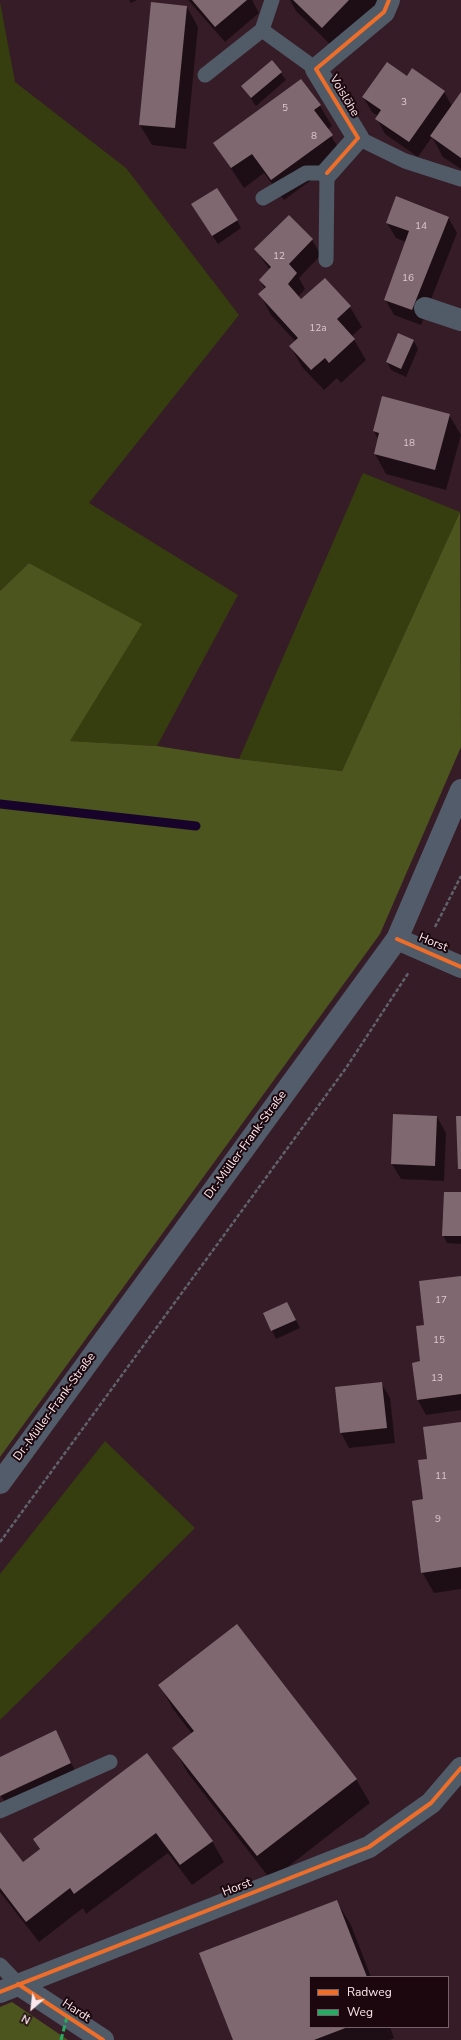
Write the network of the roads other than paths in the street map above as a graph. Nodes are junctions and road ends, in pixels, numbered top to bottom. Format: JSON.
{"nodes":[{"id":1,"x":272,"y":0,"type":"edge"},
{"id":2,"x":390,"y":0,"type":"edge"},
{"id":3,"x":262,"y":30,"type":"junction"},
{"id":4,"x":316,"y":69,"type":"junction"},
{"id":5,"x":205,"y":75,"type":"dead end"},
{"id":6,"x":358,"y":138,"type":"junction"},
{"id":7,"x":326,"y":173,"type":"junction"},
{"id":8,"x":461,"y":179,"type":"edge"},
{"id":9,"x":262,"y":198,"type":"dead end"},
{"id":10,"x":326,"y":260,"type":"dead end"},
{"id":11,"x":425,"y":308,"type":"dead end"},
{"id":12,"x":461,"y":320,"type":"edge"},
{"id":13,"x":461,"y":790,"type":"edge"},
{"id":14,"x":396,"y":939,"type":"junction"},
{"id":15,"x":461,"y":966,"type":"edge"},
{"id":16,"x":0,"y":1483,"type":"edge"},
{"id":17,"x":110,"y":1762,"type":"dead end"},
{"id":18,"x":461,"y":1768,"type":"edge"},
{"id":19,"x":0,"y":1811,"type":"edge"},
{"id":20,"x":0,"y":1965,"type":"edge"},
{"id":21,"x":9,"y":1988,"type":"edge"},
{"id":22,"x":103,"y":2040,"type":"edge"}],
"edges":[{"from":1,"to":3,"type":"lane"},
{"from":2,"to":4,"type":"street","name":"Voislöhe"},
{"from":3,"to":4,"type":"lane"},
{"from":3,"to":5,"type":"lane"},
{"from":4,"to":6,"type":"street","name":"Voislöhe"},
{"from":6,"to":7,"type":"street"},
{"from":6,"to":8,"type":"lane"},
{"from":7,"to":9,"type":"lane"},
{"from":7,"to":10,"type":"lane"},
{"from":11,"to":12,"type":"street"},
{"from":13,"to":14,"type":"main road","name":"Dr.-Müller-Frank-Straße"},
{"from":14,"to":15,"type":"street","name":"Horst"},
{"from":14,"to":16,"type":"main road","name":"Dr.-Müller-Frank-Straße"},
{"from":17,"to":19,"type":"lane"},
{"from":18,"to":21,"type":"street","name":"Horst"},
{"from":20,"to":21,"type":"lane"},
{"from":21,"to":22,"type":"street","name":"Hardt"}]}
